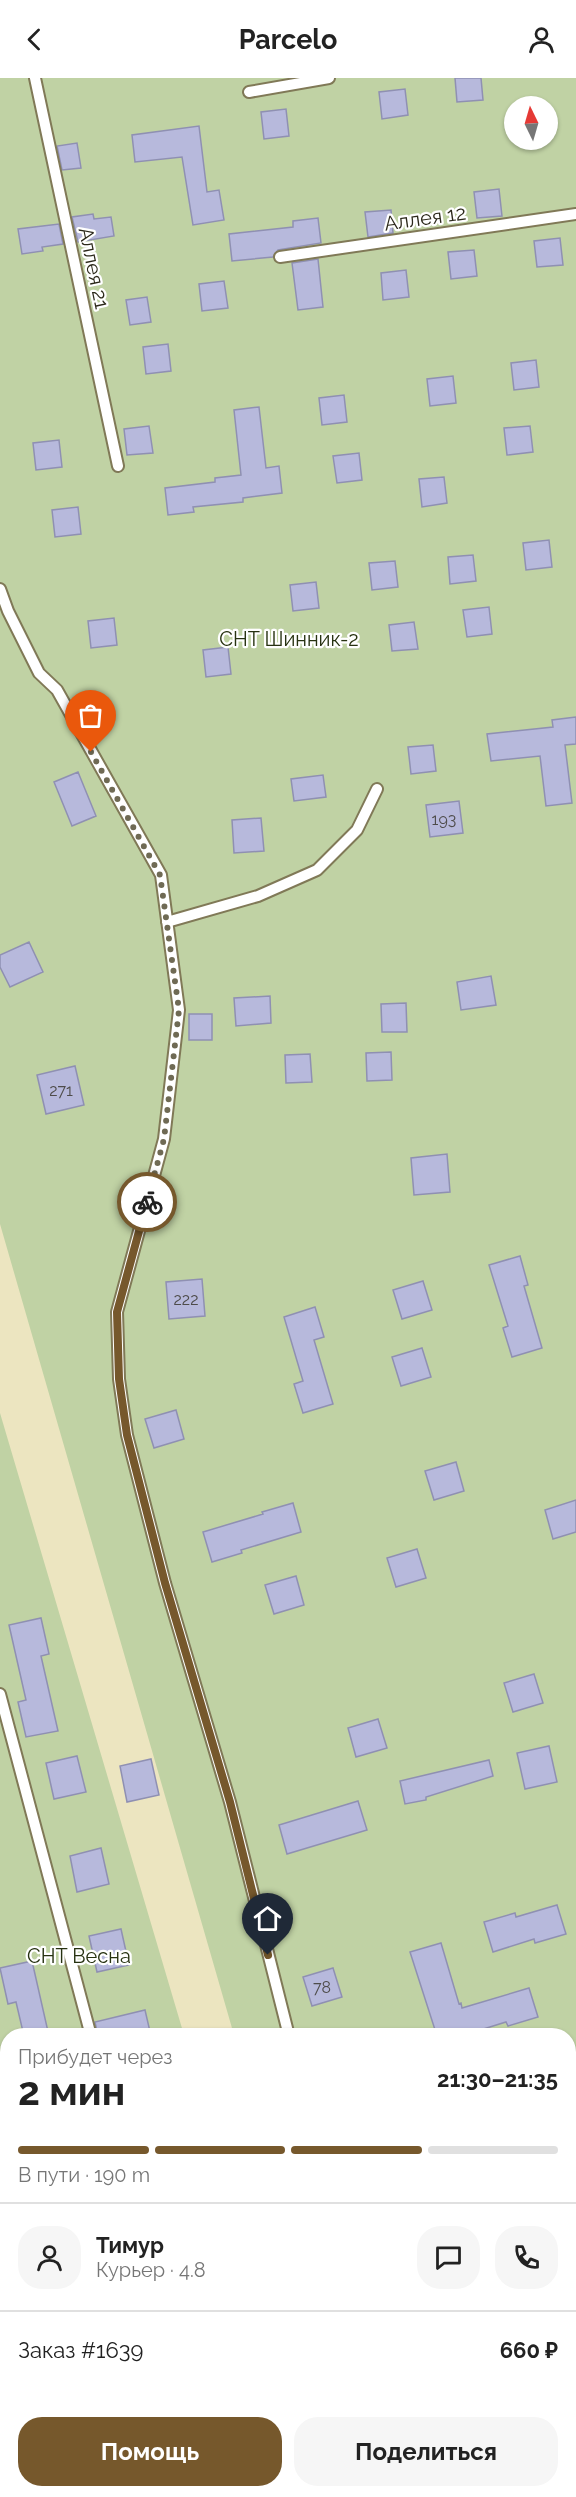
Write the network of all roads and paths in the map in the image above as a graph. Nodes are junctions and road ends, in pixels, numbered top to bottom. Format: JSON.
{"nodes":[{"id":1,"x":35,"y":78,"type":"edge"},
{"id":2,"x":328,"y":78,"type":"edge"},
{"id":3,"x":249,"y":92,"type":"dead end"},
{"id":4,"x":576,"y":214,"type":"edge"},
{"id":5,"x":280,"y":257,"type":"dead end"},
{"id":6,"x":118,"y":466,"type":"dead end"},
{"id":7,"x":0,"y":589,"type":"edge"},
{"id":8,"x":377,"y":789,"type":"dead end"},
{"id":9,"x":167,"y":921,"type":"junction"},
{"id":10,"x":0,"y":1694,"type":"edge"},
{"id":11,"x":89,"y":2028,"type":"edge"},
{"id":12,"x":287,"y":2028,"type":"edge"}],
"edges":[{"from":1,"to":6,"type":"lane","name":"Аллея 21"},
{"from":2,"to":3,"type":"lane"},
{"from":4,"to":5,"type":"lane","name":"Аллея 12"},
{"from":7,"to":9,"type":"lane"},
{"from":8,"to":9,"type":"lane"},
{"from":9,"to":12,"type":"lane"},
{"from":10,"to":11,"type":"lane"}]}
